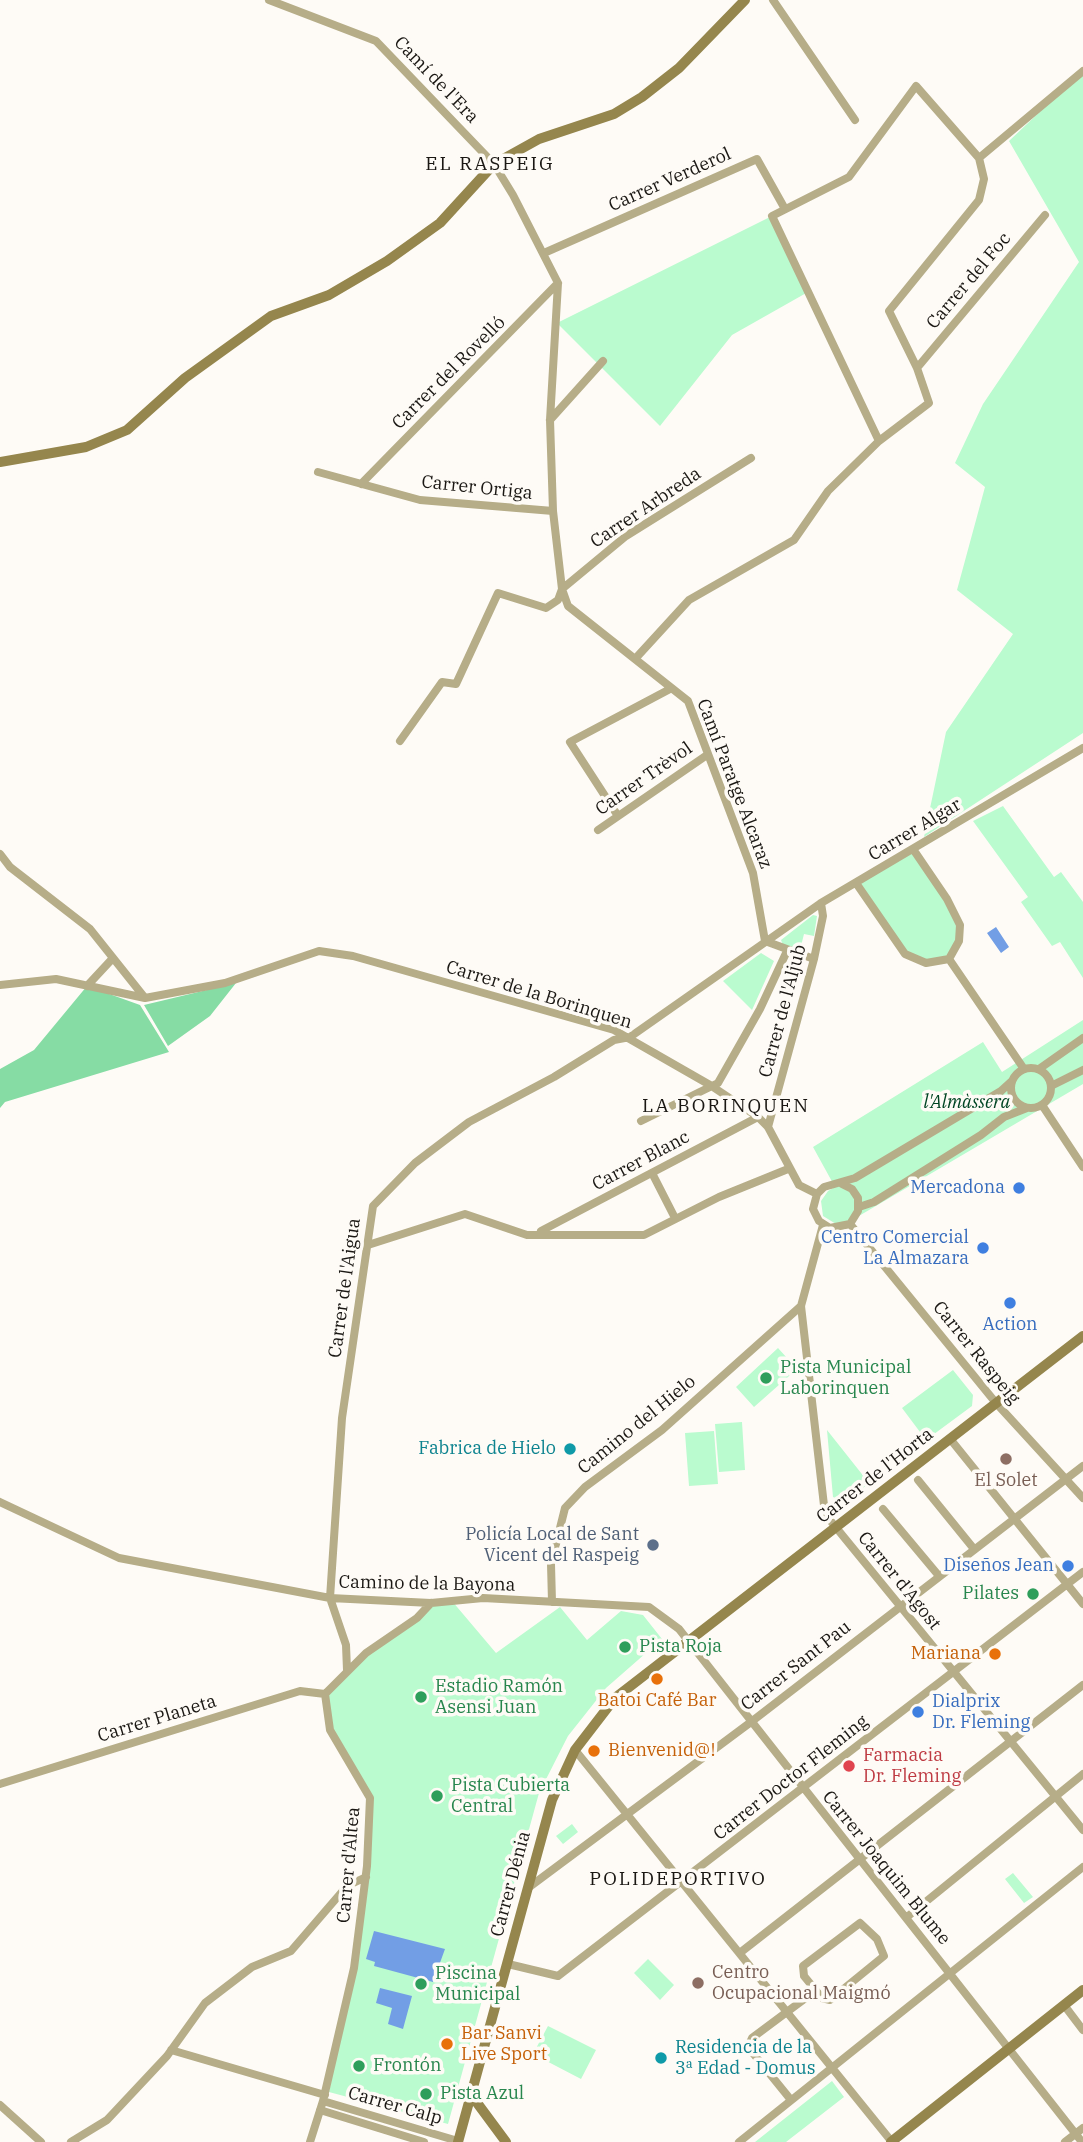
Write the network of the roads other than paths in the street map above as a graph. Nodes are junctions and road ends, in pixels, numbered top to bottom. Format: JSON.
{"nodes":[{"id":1,"x":269,"y":0,"type":"edge"},
{"id":2,"x":745,"y":0,"type":"edge"},
{"id":3,"x":773,"y":0,"type":"edge"},
{"id":4,"x":1083,"y":71,"type":"edge"},
{"id":5,"x":855,"y":120,"type":"dead end"},
{"id":6,"x":979,"y":158,"type":"junction"},
{"id":7,"x":494,"y":164,"type":"junction"},
{"id":8,"x":785,"y":209,"type":"junction"},
{"id":9,"x":1045,"y":215,"type":"dead end"},
{"id":10,"x":544,"y":253,"type":"junction"},
{"id":11,"x":558,"y":283,"type":"junction"},
{"id":12,"x":603,"y":361,"type":"dead end"},
{"id":13,"x":917,"y":368,"type":"junction"},
{"id":14,"x":550,"y":420,"type":"junction"},
{"id":15,"x":879,"y":441,"type":"junction"},
{"id":16,"x":751,"y":458,"type":"dead end"},
{"id":17,"x":0,"y":462,"type":"edge"},
{"id":18,"x":318,"y":472,"type":"dead end"},
{"id":19,"x":361,"y":484,"type":"junction"},
{"id":20,"x":553,"y":512,"type":"junction"},
{"id":21,"x":562,"y":589,"type":"junction"},
{"id":22,"x":635,"y":659,"type":"junction"},
{"id":23,"x":670,"y":689,"type":"junction"},
{"id":24,"x":400,"y":741,"type":"dead end"},
{"id":25,"x":1083,"y":748,"type":"edge"},
{"id":26,"x":707,"y":755,"type":"junction"},
{"id":27,"x":618,"y":816,"type":"junction"},
{"id":28,"x":598,"y":830,"type":"dead end"},
{"id":29,"x":913,"y":849,"type":"junction"},
{"id":30,"x":0,"y":855,"type":"edge"},
{"id":31,"x":856,"y":883,"type":"junction"},
{"id":32,"x":821,"y":903,"type":"junction"},
{"id":33,"x":765,"y":942,"type":"junction"},
{"id":34,"x":788,"y":951,"type":"junction"},
{"id":35,"x":113,"y":958,"type":"junction"},
{"id":36,"x":814,"y":958,"type":"junction"},
{"id":37,"x":949,"y":959,"type":"junction"},
{"id":38,"x":0,"y":985,"type":"edge"},
{"id":39,"x":87,"y":986,"type":"junction"},
{"id":40,"x":145,"y":998,"type":"junction"},
{"id":41,"x":630,"y":1037,"type":"junction"},
{"id":42,"x":1083,"y":1038,"type":"edge"},
{"id":43,"x":1024,"y":1069,"type":"junction"},
{"id":44,"x":1039,"y":1069,"type":"junction"},
{"id":45,"x":1083,"y":1070,"type":"edge"},
{"id":46,"x":1012,"y":1081,"type":"junction"},
{"id":47,"x":709,"y":1085,"type":"junction"},
{"id":48,"x":1051,"y":1086,"type":"junction"},
{"id":49,"x":1042,"y":1105,"type":"junction"},
{"id":50,"x":1027,"y":1108,"type":"junction"},
{"id":51,"x":758,"y":1117,"type":"junction"},
{"id":52,"x":641,"y":1121,"type":"dead end"},
{"id":53,"x":768,"y":1127,"type":"junction"},
{"id":54,"x":1083,"y":1167,"type":"edge"},
{"id":55,"x":788,"y":1169,"type":"junction"},
{"id":56,"x":652,"y":1173,"type":"junction"},
{"id":57,"x":842,"y":1184,"type":"junction"},
{"id":58,"x":817,"y":1194,"type":"junction"},
{"id":59,"x":859,"y":1207,"type":"junction"},
{"id":60,"x":675,"y":1219,"type":"junction"},
{"id":61,"x":850,"y":1224,"type":"junction"},
{"id":62,"x":823,"y":1225,"type":"junction"},
{"id":63,"x":538,"y":1233,"type":"junction"},
{"id":64,"x":368,"y":1245,"type":"junction"},
{"id":65,"x":801,"y":1306,"type":"junction"},
{"id":66,"x":1083,"y":1336,"type":"edge"},
{"id":67,"x":996,"y":1404,"type":"junction"},
{"id":68,"x":951,"y":1440,"type":"junction"},
{"id":69,"x":1083,"y":1466,"type":"edge"},
{"id":70,"x":918,"y":1480,"type":"dead end"},
{"id":71,"x":1064,"y":1480,"type":"junction"},
{"id":72,"x":1083,"y":1498,"type":"edge"},
{"id":73,"x":0,"y":1502,"type":"edge"},
{"id":74,"x":883,"y":1508,"type":"dead end"},
{"id":75,"x":1014,"y":1519,"type":"junction"},
{"id":76,"x":836,"y":1528,"type":"junction"},
{"id":77,"x":974,"y":1549,"type":"junction"},
{"id":78,"x":1083,"y":1573,"type":"edge"},
{"id":79,"x":939,"y":1576,"type":"junction"},
{"id":80,"x":1068,"y":1585,"type":"junction"},
{"id":81,"x":330,"y":1598,"type":"junction"},
{"id":82,"x":552,"y":1602,"type":"junction"},
{"id":83,"x":431,"y":1603,"type":"junction"},
{"id":84,"x":1083,"y":1604,"type":"edge"},
{"id":85,"x":898,"y":1607,"type":"junction"},
{"id":86,"x":687,"y":1641,"type":"junction"},
{"id":87,"x":347,"y":1670,"type":"junction"},
{"id":88,"x":954,"y":1672,"type":"junction"},
{"id":89,"x":1083,"y":1685,"type":"edge"},
{"id":90,"x":325,"y":1695,"type":"junction"},
{"id":91,"x":751,"y":1722,"type":"junction"},
{"id":92,"x":1010,"y":1742,"type":"junction"},
{"id":93,"x":575,"y":1749,"type":"junction"},
{"id":94,"x":1083,"y":1774,"type":"edge"},
{"id":95,"x":0,"y":1784,"type":"edge"},
{"id":96,"x":802,"y":1788,"type":"junction"},
{"id":97,"x":1055,"y":1797,"type":"junction"},
{"id":98,"x":629,"y":1813,"type":"junction"},
{"id":99,"x":1083,"y":1830,"type":"edge"},
{"id":100,"x":859,"y":1861,"type":"junction"},
{"id":101,"x":1083,"y":1867,"type":"edge"},
{"id":102,"x":366,"y":1877,"type":"junction"},
{"id":103,"x":682,"y":1881,"type":"junction"},
{"id":104,"x":527,"y":1889,"type":"junction"},
{"id":105,"x":907,"y":1917,"type":"junction"},
{"id":106,"x":741,"y":1952,"type":"junction"},
{"id":107,"x":508,"y":1964,"type":"junction"},
{"id":108,"x":951,"y":1974,"type":"junction"},
{"id":109,"x":1083,"y":1990,"type":"edge"},
{"id":110,"x":815,"y":1991,"type":"junction"},
{"id":111,"x":1064,"y":2005,"type":"junction"},
{"id":112,"x":788,"y":2012,"type":"junction"},
{"id":113,"x":1083,"y":2030,"type":"edge"},
{"id":114,"x":1009,"y":2047,"type":"junction"},
{"id":115,"x":171,"y":2050,"type":"junction"},
{"id":116,"x":831,"y":2068,"type":"junction"},
{"id":117,"x":472,"y":2096,"type":"junction"},
{"id":118,"x":791,"y":2100,"type":"junction"},
{"id":119,"x":323,"y":2102,"type":"junction"},
{"id":120,"x":0,"y":2105,"type":"edge"},
{"id":121,"x":1079,"y":2130,"type":"edge"},
{"id":122,"x":458,"y":2141,"type":"edge"},
{"id":123,"x":41,"y":2142,"type":"edge"},
{"id":124,"x":71,"y":2142,"type":"edge"},
{"id":125,"x":310,"y":2142,"type":"edge"},
{"id":126,"x":424,"y":2142,"type":"edge"},
{"id":127,"x":506,"y":2142,"type":"edge"},
{"id":128,"x":739,"y":2142,"type":"edge"},
{"id":129,"x":892,"y":2142,"type":"edge"},
{"id":130,"x":1065,"y":2142,"type":"edge"},
{"id":131,"x":1082,"y":2142,"type":"edge"}],
"edges":[{"from":1,"to":7,"type":"street","name":"Camí de l'Era"},
{"from":2,"to":7,"type":"street"},
{"from":3,"to":5,"type":"street"},
{"from":4,"to":6,"type":"street"},
{"from":6,"to":8,"type":"street"},
{"from":6,"to":13,"type":"street"},
{"from":7,"to":10,"type":"street","name":"Camí Paratge Alcaraz"},
{"from":7,"to":17,"type":"street"},
{"from":8,"to":10,"type":"street","name":"Carrer Verderol"},
{"from":8,"to":15,"type":"street"},
{"from":9,"to":13,"type":"street","name":"Carrer del Foc"},
{"from":10,"to":11,"type":"street","name":"Camí Paratge Alcaraz"},
{"from":11,"to":14,"type":"street","name":"Camí Paratge Alcaraz"},
{"from":11,"to":19,"type":"street","name":"Carrer del Rovelló"},
{"from":12,"to":14,"type":"street"},
{"from":13,"to":15,"type":"street"},
{"from":14,"to":20,"type":"street","name":"Camí Paratge Alcaraz"},
{"from":15,"to":22,"type":"street"},
{"from":16,"to":21,"type":"street","name":"Carrer Arbreda"},
{"from":18,"to":19,"type":"street","name":"Carrer Ortiga"},
{"from":19,"to":20,"type":"street","name":"Carrer Ortiga"},
{"from":20,"to":21,"type":"street","name":"Camí Paratge Alcaraz"},
{"from":21,"to":22,"type":"street","name":"Camí Paratge Alcaraz"},
{"from":21,"to":24,"type":"street","name":"Carrer Arbreda"},
{"from":22,"to":23,"type":"street","name":"Camí Paratge Alcaraz"},
{"from":23,"to":26,"type":"street","name":"Camí Paratge Alcaraz"},
{"from":23,"to":27,"type":"street"},
{"from":25,"to":29,"type":"street","name":"Carrer Algar"},
{"from":26,"to":27,"type":"street","name":"Carrer Trèvol"},
{"from":26,"to":33,"type":"street","name":"Camí Paratge Alcaraz"},
{"from":27,"to":28,"type":"street","name":"Carrer Trèvol"},
{"from":29,"to":31,"type":"street","name":"Carrer Algar"},
{"from":29,"to":37,"type":"street"},
{"from":30,"to":35,"type":"street"},
{"from":31,"to":32,"type":"street","name":"Carrer Algar"},
{"from":31,"to":37,"type":"street"},
{"from":32,"to":33,"type":"street","name":"Carrer Algar"},
{"from":32,"to":36,"type":"street","name":"Carrer de l'Aljub"},
{"from":33,"to":34,"type":"street"},
{"from":33,"to":41,"type":"street","name":"Carrer de l'Aigua"},
{"from":34,"to":36,"type":"street"},
{"from":34,"to":47,"type":"street"},
{"from":35,"to":39,"type":"street"},
{"from":35,"to":40,"type":"street"},
{"from":36,"to":53,"type":"street","name":"Carrer de l'Aljub"},
{"from":37,"to":43,"type":"street"},
{"from":38,"to":39,"type":"street"},
{"from":39,"to":40,"type":"street"},
{"from":40,"to":41,"type":"street","name":"Carrer de la Borinquen"},
{"from":41,"to":47,"type":"street","name":"Carrer de la Borinquen"},
{"from":41,"to":64,"type":"street","name":"Carrer de l'Aigua"},
{"from":42,"to":44,"type":"street"},
{"from":43,"to":44,"type":"street"},
{"from":43,"to":46,"type":"street"},
{"from":44,"to":48,"type":"street"},
{"from":45,"to":48,"type":"street"},
{"from":46,"to":50,"type":"street"},
{"from":46,"to":57,"type":"street"},
{"from":47,"to":51,"type":"street","name":"Carrer de la Borinquen"},
{"from":47,"to":52,"type":"street"},
{"from":48,"to":49,"type":"street"},
{"from":49,"to":50,"type":"street"},
{"from":49,"to":54,"type":"street"},
{"from":50,"to":59,"type":"street"},
{"from":51,"to":53,"type":"street","name":"Carrer de la Borinquen"},
{"from":51,"to":56,"type":"street","name":"Carrer Blanc"},
{"from":53,"to":55,"type":"street","name":"Carrer de la Borinquen"},
{"from":55,"to":58,"type":"street","name":"Carrer de la Borinquen"},
{"from":55,"to":60,"type":"street"},
{"from":56,"to":60,"type":"street"},
{"from":56,"to":63,"type":"street","name":"Carrer Blanc"},
{"from":57,"to":58,"type":"street"},
{"from":57,"to":59,"type":"street"},
{"from":58,"to":62,"type":"street"},
{"from":59,"to":61,"type":"street"},
{"from":60,"to":63,"type":"street"},
{"from":61,"to":62,"type":"street"},
{"from":61,"to":67,"type":"street","name":"Carrer Raspeig"},
{"from":62,"to":65,"type":"street","name":"Carrer d'Agost"},
{"from":63,"to":64,"type":"street"},
{"from":64,"to":81,"type":"street","name":"Carrer de l'Aigua"},
{"from":65,"to":76,"type":"street","name":"Carrer d'Agost"},
{"from":65,"to":82,"type":"street","name":"Camino del Hielo"},
{"from":66,"to":67,"type":"street","name":"Carrer de l'Horta"},
{"from":67,"to":68,"type":"street","name":"Carrer de l'Horta"},
{"from":67,"to":71,"type":"street","name":"Carrer Raspeig"},
{"from":68,"to":75,"type":"street"},
{"from":68,"to":76,"type":"street","name":"Carrer de l'Horta"},
{"from":69,"to":71,"type":"street","name":"Carrer Sant Pau"},
{"from":70,"to":77,"type":"street"},
{"from":71,"to":72,"type":"street","name":"Carrer Raspeig"},
{"from":71,"to":75,"type":"street","name":"Carrer Sant Pau"},
{"from":73,"to":81,"type":"street","name":"Camino de la Bayona"},
{"from":74,"to":79,"type":"street"},
{"from":75,"to":77,"type":"street","name":"Carrer Sant Pau"},
{"from":75,"to":80,"type":"street"},
{"from":76,"to":85,"type":"street","name":"Carrer d'Agost"},
{"from":76,"to":86,"type":"street","name":"Carrer de l'Horta"},
{"from":77,"to":79,"type":"street","name":"Carrer Sant Pau"},
{"from":78,"to":80,"type":"street","name":"Carrer Doctor Fleming"},
{"from":79,"to":85,"type":"street","name":"Carrer Sant Pau"},
{"from":80,"to":84,"type":"street"},
{"from":80,"to":88,"type":"street","name":"Carrer Doctor Fleming"},
{"from":81,"to":83,"type":"street","name":"Camino de la Bayona"},
{"from":81,"to":87,"type":"street"},
{"from":82,"to":83,"type":"street","name":"Camino de la Bayona"},
{"from":82,"to":86,"type":"street","name":"Camino de la Bayona"},
{"from":83,"to":87,"type":"street"},
{"from":85,"to":88,"type":"street","name":"Carrer d'Agost"},
{"from":85,"to":91,"type":"street","name":"Carrer Sant Pau"},
{"from":86,"to":91,"type":"street","name":"Carrer Joaquim Blume"},
{"from":86,"to":93,"type":"street","name":"Carrer Dénia"},
{"from":87,"to":90,"type":"street"},
{"from":88,"to":92,"type":"street","name":"Carrer d'Agost"},
{"from":88,"to":96,"type":"street","name":"Carrer Doctor Fleming"},
{"from":89,"to":92,"type":"street"},
{"from":90,"to":95,"type":"street","name":"Carrer Planeta"},
{"from":90,"to":102,"type":"street","name":"Carrer d'Altea"},
{"from":91,"to":96,"type":"street","name":"Carrer Joaquim Blume"},
{"from":91,"to":98,"type":"street","name":"Carrer Sant Pau"},
{"from":92,"to":97,"type":"street","name":"Carrer d'Agost"},
{"from":92,"to":100,"type":"street"},
{"from":93,"to":98,"type":"street"},
{"from":93,"to":104,"type":"street","name":"Carrer Dénia"},
{"from":94,"to":97,"type":"street"},
{"from":96,"to":100,"type":"street","name":"Carrer Joaquim Blume"},
{"from":96,"to":103,"type":"street","name":"Carrer Doctor Fleming"},
{"from":97,"to":99,"type":"street","name":"Carrer d'Agost"},
{"from":97,"to":105,"type":"street"},
{"from":98,"to":103,"type":"street"},
{"from":98,"to":104,"type":"street","name":"Carrer Sant Pau"},
{"from":100,"to":105,"type":"street","name":"Carrer Joaquim Blume"},
{"from":100,"to":106,"type":"street"},
{"from":101,"to":108,"type":"street"},
{"from":102,"to":115,"type":"street"},
{"from":102,"to":119,"type":"street","name":"Carrer d'Altea"},
{"from":103,"to":106,"type":"street"},
{"from":103,"to":107,"type":"street","name":"Carrer Doctor Fleming"},
{"from":104,"to":107,"type":"street","name":"Carrer Dénia"},
{"from":105,"to":108,"type":"street","name":"Carrer Joaquim Blume"},
{"from":106,"to":112,"type":"street"},
{"from":107,"to":117,"type":"street","name":"Carrer Dénia"},
{"from":108,"to":114,"type":"street","name":"Carrer Joaquim Blume"},
{"from":108,"to":116,"type":"street"},
{"from":109,"to":111,"type":"street"},
{"from":110,"to":110,"type":"street"},
{"from":110,"to":112,"type":"street"},
{"from":111,"to":113,"type":"street"},
{"from":111,"to":114,"type":"street"},
{"from":112,"to":116,"type":"street"},
{"from":112,"to":118,"type":"street"},
{"from":114,"to":121,"type":"street","name":"Carrer Joaquim Blume"},
{"from":114,"to":129,"type":"street"},
{"from":115,"to":119,"type":"street"},
{"from":115,"to":124,"type":"street"},
{"from":116,"to":118,"type":"street"},
{"from":116,"to":129,"type":"street"},
{"from":117,"to":122,"type":"street","name":"Carrer Dénia"},
{"from":117,"to":127,"type":"street"},
{"from":118,"to":128,"type":"street"},
{"from":119,"to":122,"type":"street","name":"Carrer Calp"},
{"from":119,"to":125,"type":"street","name":"Carrer d'Altea"},
{"from":119,"to":126,"type":"street","name":"Carrer Calp"},
{"from":120,"to":123,"type":"street"},
{"from":121,"to":130,"type":"street"},
{"from":121,"to":131,"type":"street","name":"Carrer Joaquim Blume"}]}
